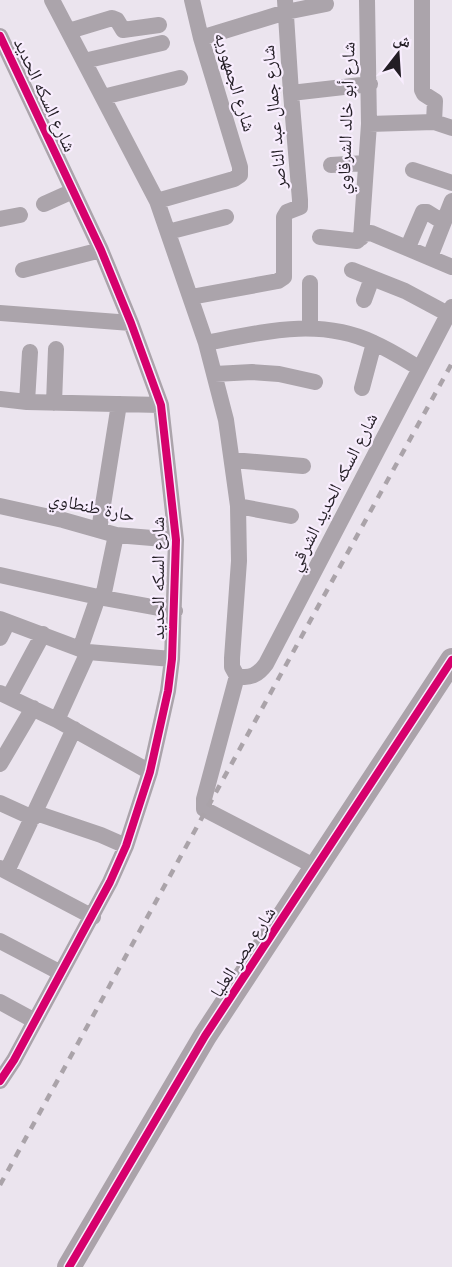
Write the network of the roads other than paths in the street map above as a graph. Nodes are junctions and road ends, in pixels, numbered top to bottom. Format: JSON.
{"nodes":[{"id":1,"x":52,"y":0,"type":"edge"},
{"id":2,"x":192,"y":0,"type":"edge"},
{"id":3,"x":367,"y":0,"type":"edge"},
{"id":4,"x":422,"y":0,"type":"edge"},
{"id":5,"x":326,"y":4,"type":"dead end"},
{"id":6,"x":286,"y":6,"type":"edge"},
{"id":7,"x":159,"y":25,"type":"dead end"},
{"id":8,"x":69,"y":32,"type":"junction"},
{"id":9,"x":0,"y":36,"type":"edge"},
{"id":10,"x":201,"y":38,"type":"junction"},
{"id":11,"x":162,"y":43,"type":"dead end"},
{"id":12,"x":84,"y":61,"type":"junction"},
{"id":13,"x":180,"y":78,"type":"dead end"},
{"id":14,"x":370,"y":84,"type":"junction"},
{"id":15,"x":291,"y":93,"type":"junction"},
{"id":16,"x":103,"y":97,"type":"junction"},
{"id":17,"x":434,"y":122,"type":"junction"},
{"id":18,"x":369,"y":124,"type":"junction"},
{"id":19,"x":452,"y":128,"type":"edge"},
{"id":20,"x":366,"y":163,"type":"junction"},
{"id":21,"x":331,"y":165,"type":"dead end"},
{"id":22,"x":413,"y":170,"type":"dead end"},
{"id":23,"x":452,"y":183,"type":"edge"},
{"id":24,"x":73,"y":191,"type":"junction"},
{"id":25,"x":157,"y":201,"type":"junction"},
{"id":26,"x":452,"y":201,"type":"edge"},
{"id":27,"x":44,"y":204,"type":"dead end"},
{"id":28,"x":20,"y":215,"type":"dead end"},
{"id":29,"x":226,"y":217,"type":"dead end"},
{"id":30,"x":0,"y":219,"type":"edge"},
{"id":31,"x":443,"y":222,"type":"junction"},
{"id":32,"x":168,"y":232,"type":"junction"},
{"id":33,"x":320,"y":237,"type":"dead end"},
{"id":34,"x":361,"y":238,"type":"junction"},
{"id":35,"x":408,"y":247,"type":"junction"},
{"id":36,"x":101,"y":250,"type":"junction"},
{"id":37,"x":430,"y":257,"type":"junction"},
{"id":38,"x":452,"y":267,"type":"edge"},
{"id":39,"x":23,"y":270,"type":"dead end"},
{"id":40,"x":352,"y":270,"type":"dead end"},
{"id":41,"x":372,"y":278,"type":"junction"},
{"id":42,"x":310,"y":283,"type":"dead end"},
{"id":43,"x":191,"y":297,"type":"junction"},
{"id":44,"x":364,"y":300,"type":"dead end"},
{"id":45,"x":450,"y":310,"type":"edge"},
{"id":46,"x":0,"y":313,"type":"edge"},
{"id":47,"x":131,"y":323,"type":"junction"},
{"id":48,"x":310,"y":327,"type":"junction"},
{"id":49,"x":207,"y":343,"type":"junction"},
{"id":50,"x":374,"y":343,"type":"junction"},
{"id":51,"x":56,"y":349,"type":"dead end"},
{"id":52,"x":30,"y":352,"type":"dead end"},
{"id":53,"x":419,"y":368,"type":"junction"},
{"id":54,"x":214,"y":374,"type":"junction"},
{"id":55,"x":315,"y":382,"type":"dead end"},
{"id":56,"x":362,"y":388,"type":"dead end"},
{"id":57,"x":0,"y":399,"type":"edge"},
{"id":58,"x":27,"y":402,"type":"junction"},
{"id":59,"x":54,"y":403,"type":"junction"},
{"id":60,"x":119,"y":404,"type":"junction"},
{"id":61,"x":161,"y":405,"type":"junction"},
{"id":62,"x":232,"y":460,"type":"junction"},
{"id":63,"x":303,"y":466,"type":"dead end"},
{"id":64,"x":0,"y":506,"type":"edge"},
{"id":65,"x":238,"y":506,"type":"junction"},
{"id":66,"x":291,"y":516,"type":"dead end"},
{"id":67,"x":99,"y":530,"type":"junction"},
{"id":68,"x":116,"y":535,"type":"junction"},
{"id":69,"x":176,"y":540,"type":"junction"},
{"id":70,"x":0,"y":575,"type":"edge"},
{"id":71,"x":100,"y":597,"type":"junction"},
{"id":72,"x":175,"y":611,"type":"junction"},
{"id":73,"x":4,"y":620,"type":"edge"},
{"id":74,"x":43,"y":634,"type":"junction"},
{"id":75,"x":0,"y":639,"type":"edge"},
{"id":76,"x":84,"y":650,"type":"junction"},
{"id":77,"x":172,"y":659,"type":"junction"},
{"id":78,"x":452,"y":660,"type":"edge"},
{"id":79,"x":237,"y":676,"type":"junction"},
{"id":80,"x":4,"y":695,"type":"edge"},
{"id":81,"x":33,"y":708,"type":"junction"},
{"id":82,"x":57,"y":720,"type":"junction"},
{"id":83,"x":74,"y":729,"type":"junction"},
{"id":84,"x":0,"y":764,"type":"edge"},
{"id":85,"x":150,"y":772,"type":"junction"},
{"id":86,"x":0,"y":803,"type":"edge"},
{"id":87,"x":34,"y":816,"type":"junction"},
{"id":88,"x":126,"y":846,"type":"junction"},
{"id":89,"x":316,"y":867,"type":"junction"},
{"id":90,"x":3,"y":869,"type":"edge"},
{"id":91,"x":93,"y":916,"type":"junction"},
{"id":92,"x":0,"y":941,"type":"edge"},
{"id":93,"x":61,"y":973,"type":"junction"},
{"id":94,"x":0,"y":1002,"type":"edge"},
{"id":95,"x":35,"y":1021,"type":"junction"},
{"id":96,"x":0,"y":1081,"type":"edge"},
{"id":97,"x":69,"y":1267,"type":"edge"}],
"edges":[{"from":1,"to":8,"type":"street"},
{"from":2,"to":10,"type":"street","name":"شارع الجمهوريه"},
{"from":3,"to":14,"type":"street","name":"شارع أبو خالد الشرقاوي"},
{"from":4,"to":17,"type":"street"},
{"from":5,"to":6,"type":"street"},
{"from":6,"to":10,"type":"street"},
{"from":6,"to":15,"type":"street","name":"شارع جمال عبد الناصر"},
{"from":7,"to":8,"type":"street"},
{"from":8,"to":12,"type":"street"},
{"from":9,"to":24,"type":"street","name":"شارع السكه الحديد"},
{"from":10,"to":25,"type":"street","name":"شارع الجمهوريه"},
{"from":11,"to":12,"type":"street"},
{"from":12,"to":16,"type":"street"},
{"from":13,"to":16,"type":"street"},
{"from":14,"to":15,"type":"street"},
{"from":14,"to":18,"type":"street","name":"شارع أبو خالد الشرقاوي"},
{"from":15,"to":43,"type":"street","name":"شارع جمال عبد الناصر"},
{"from":16,"to":25,"type":"street"},
{"from":17,"to":18,"type":"street"},
{"from":17,"to":19,"type":"street"},
{"from":18,"to":20,"type":"street","name":"شارع أبو خالد الشرقاوي"},
{"from":20,"to":21,"type":"street"},
{"from":20,"to":34,"type":"street","name":"شارع أبو خالد الشرقاوي"},
{"from":22,"to":23,"type":"street"},
{"from":24,"to":27,"type":"street"},
{"from":24,"to":36,"type":"street","name":"شارع السكه الحديد"},
{"from":25,"to":32,"type":"street"},
{"from":26,"to":31,"type":"street"},
{"from":28,"to":30,"type":"street"},
{"from":29,"to":32,"type":"street"},
{"from":31,"to":35,"type":"street"},
{"from":31,"to":37,"type":"street"},
{"from":32,"to":43,"type":"street"},
{"from":33,"to":34,"type":"street"},
{"from":34,"to":35,"type":"street"},
{"from":35,"to":37,"type":"street"},
{"from":36,"to":39,"type":"street"},
{"from":36,"to":47,"type":"street","name":"شارع السكه الحديد"},
{"from":37,"to":38,"type":"street"},
{"from":40,"to":41,"type":"street"},
{"from":41,"to":44,"type":"street"},
{"from":41,"to":45,"type":"street"},
{"from":42,"to":48,"type":"street"},
{"from":43,"to":49,"type":"street"},
{"from":45,"to":53,"type":"street","name":"شارع السكه الحديد الشرقي"},
{"from":46,"to":47,"type":"street"},
{"from":47,"to":61,"type":"street","name":"شارع السكه الحديد"},
{"from":48,"to":49,"type":"street"},
{"from":48,"to":50,"type":"street"},
{"from":49,"to":54,"type":"street"},
{"from":50,"to":53,"type":"street"},
{"from":50,"to":56,"type":"street"},
{"from":51,"to":59,"type":"street"},
{"from":52,"to":58,"type":"street"},
{"from":53,"to":79,"type":"street","name":"شارع السكه الحديد الشرقي"},
{"from":54,"to":55,"type":"street"},
{"from":54,"to":62,"type":"street"},
{"from":57,"to":58,"type":"street"},
{"from":58,"to":59,"type":"street"},
{"from":59,"to":60,"type":"street"},
{"from":60,"to":61,"type":"street"},
{"from":60,"to":67,"type":"street"},
{"from":61,"to":69,"type":"street","name":"شارع السكه الحديد"},
{"from":62,"to":63,"type":"street"},
{"from":62,"to":65,"type":"street"},
{"from":64,"to":67,"type":"street","name":"حارة طنطاوي"},
{"from":65,"to":66,"type":"street"},
{"from":65,"to":79,"type":"street"},
{"from":67,"to":68,"type":"street","name":"حارة طنطاوي"},
{"from":68,"to":69,"type":"street","name":"حارة طنطاوي"},
{"from":68,"to":71,"type":"street"},
{"from":69,"to":72,"type":"street","name":"شارع السكه الحديد"},
{"from":70,"to":71,"type":"street"},
{"from":71,"to":72,"type":"street"},
{"from":71,"to":76,"type":"street"},
{"from":72,"to":77,"type":"street","name":"شارع السكه الحديد"},
{"from":73,"to":74,"type":"street"},
{"from":73,"to":75,"type":"street"},
{"from":74,"to":76,"type":"street"},
{"from":74,"to":80,"type":"street"},
{"from":76,"to":77,"type":"street"},
{"from":76,"to":82,"type":"street"},
{"from":77,"to":85,"type":"street","name":"شارع السكه الحديد"},
{"from":78,"to":89,"type":"street","name":"شارع مصر العليا"},
{"from":79,"to":89,"type":"street"},
{"from":80,"to":81,"type":"street"},
{"from":81,"to":82,"type":"street"},
{"from":81,"to":84,"type":"street"},
{"from":82,"to":83,"type":"street"},
{"from":83,"to":85,"type":"street"},
{"from":83,"to":87,"type":"street"},
{"from":85,"to":88,"type":"street","name":"شارع السكه الحديد"},
{"from":86,"to":87,"type":"street"},
{"from":87,"to":88,"type":"street"},
{"from":87,"to":90,"type":"street"},
{"from":88,"to":91,"type":"street","name":"شارع السكه الحديد"},
{"from":89,"to":97,"type":"street","name":"شارع مصر العليا"},
{"from":90,"to":91,"type":"street"},
{"from":91,"to":93,"type":"street","name":"شارع السكه الحديد"},
{"from":92,"to":93,"type":"street"},
{"from":93,"to":95,"type":"street","name":"شارع السكه الحديد"},
{"from":94,"to":95,"type":"street"},
{"from":95,"to":96,"type":"street","name":"شارع السكه الحديد"}]}
